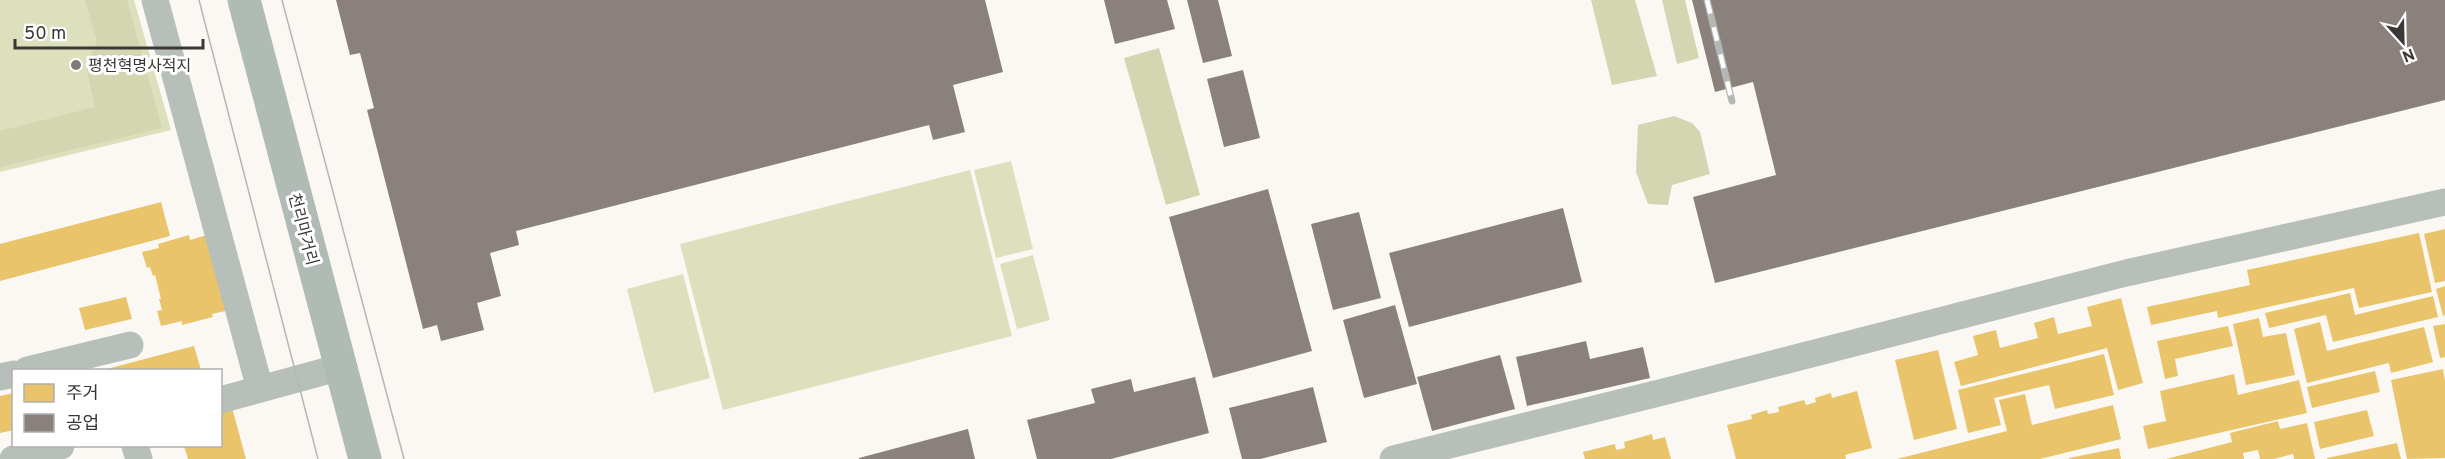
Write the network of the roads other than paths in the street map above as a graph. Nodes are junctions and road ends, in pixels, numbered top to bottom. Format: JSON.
{"nodes":[{"id":1,"x":155,"y":0,"type":"edge"},
{"id":2,"x":244,"y":0,"type":"edge"},
{"id":3,"x":2445,"y":202,"type":"edge"},
{"id":4,"x":130,"y":345,"type":"dead end"},
{"id":5,"x":341,"y":367,"type":"junction"},
{"id":6,"x":31,"y":369,"type":"edge"},
{"id":7,"x":260,"y":389,"type":"junction"},
{"id":8,"x":222,"y":399,"type":"edge"},
{"id":9,"x":57,"y":447,"type":"edge"},
{"id":10,"x":14,"y":459,"type":"edge"},
{"id":11,"x":365,"y":459,"type":"edge"},
{"id":12,"x":1393,"y":459,"type":"edge"}],
"edges":[{"from":1,"to":7,"type":"street"},
{"from":2,"to":5,"type":"highway","name":"천리마거리"},
{"from":3,"to":12,"type":"street"},
{"from":4,"to":6,"type":"street"},
{"from":5,"to":7,"type":"street"},
{"from":5,"to":11,"type":"highway","name":"천리마거리"},
{"from":7,"to":8,"type":"street"},
{"from":9,"to":10,"type":"street"}]}
